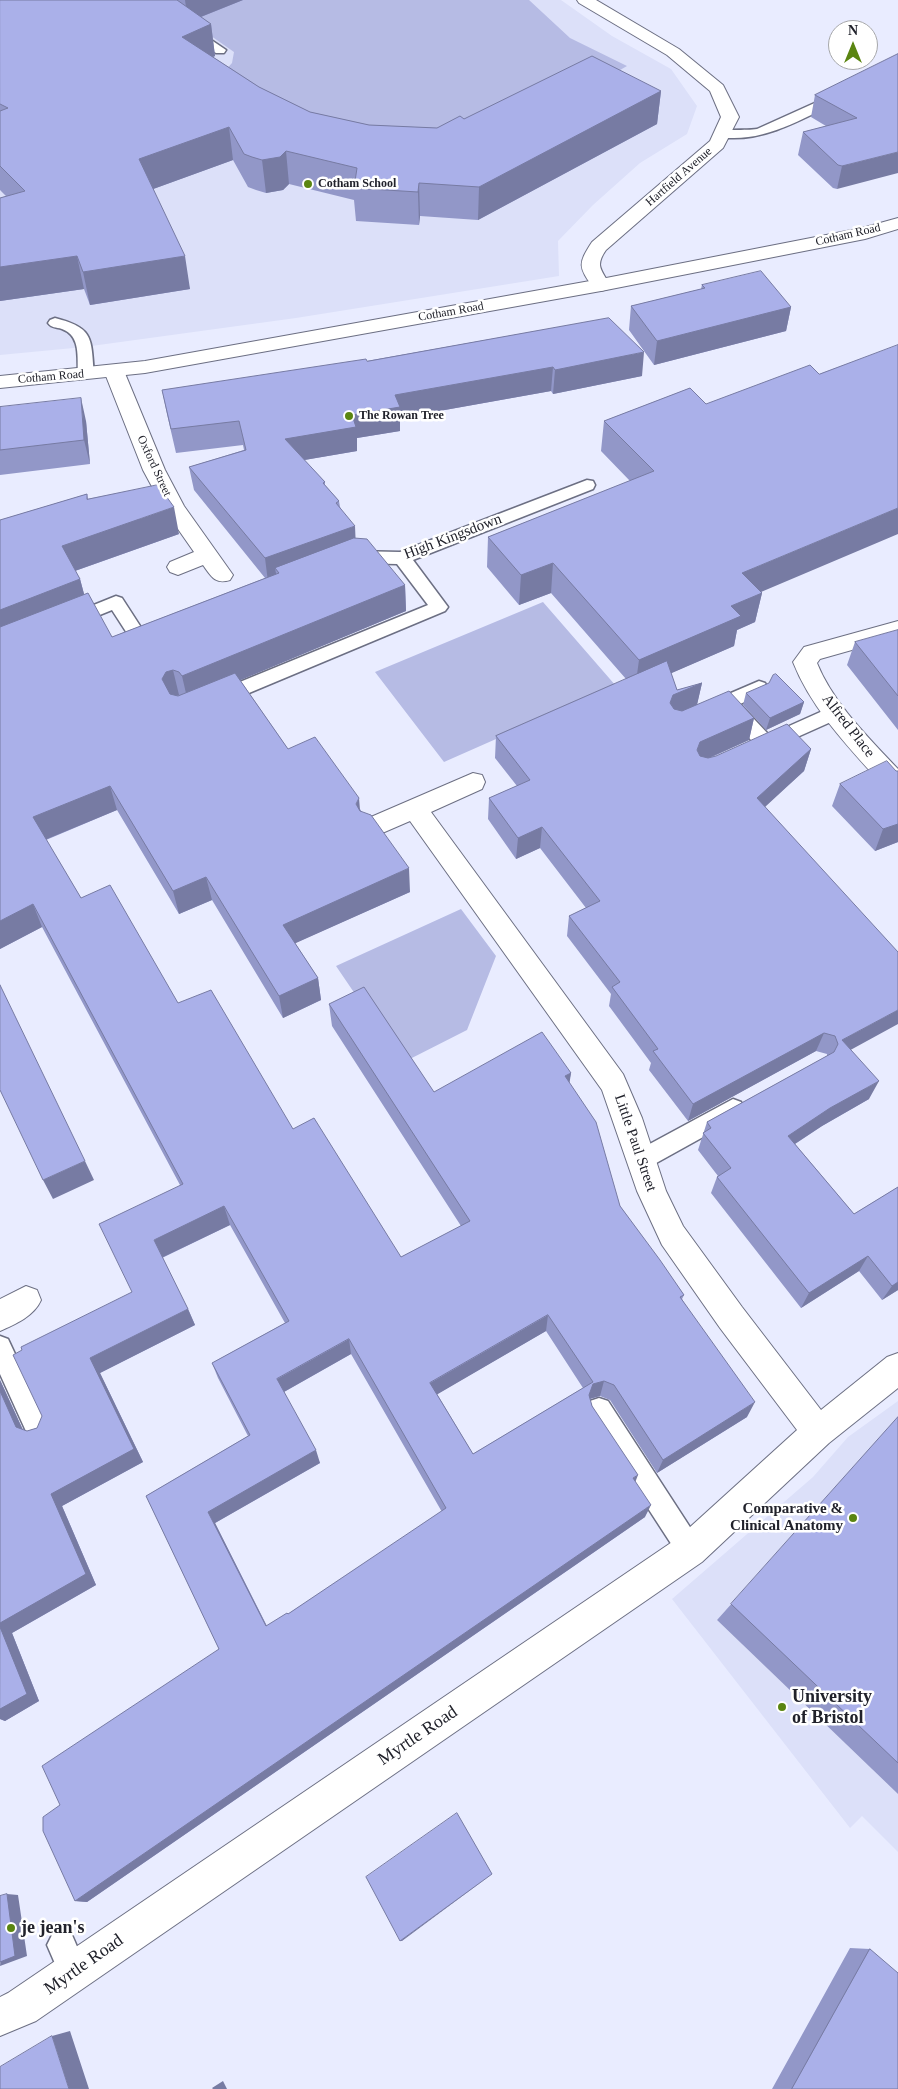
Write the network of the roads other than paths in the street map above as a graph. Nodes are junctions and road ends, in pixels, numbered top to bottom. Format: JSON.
{"nodes":[{"id":1,"x":144,"y":0,"type":"edge"},
{"id":2,"x":585,"y":0,"type":"edge"},
{"id":3,"x":220,"y":50,"type":"dead end"},
{"id":4,"x":850,"y":91,"type":"edge"},
{"id":5,"x":722,"y":134,"type":"junction"},
{"id":6,"x":898,"y":223,"type":"edge"},
{"id":7,"x":601,"y":285,"type":"junction"},
{"id":8,"x":55,"y":323,"type":"dead end"},
{"id":9,"x":114,"y":371,"type":"junction"},
{"id":10,"x":86,"y":374,"type":"junction"},
{"id":11,"x":0,"y":382,"type":"edge"},
{"id":12,"x":587,"y":485,"type":"dead end"},
{"id":13,"x":207,"y":555,"type":"junction"},
{"id":14,"x":402,"y":558,"type":"junction"},
{"id":15,"x":335,"y":564,"type":"edge"},
{"id":16,"x":178,"y":567,"type":"dead end"},
{"id":17,"x":222,"y":575,"type":"dead end"},
{"id":18,"x":54,"y":627,"type":"edge"},
{"id":19,"x":898,"y":629,"type":"edge"},
{"id":20,"x":166,"y":630,"type":"edge"},
{"id":21,"x":759,"y":688,"type":"edge"},
{"id":22,"x":727,"y":702,"type":"junction"},
{"id":23,"x":201,"y":705,"type":"edge"},
{"id":24,"x":836,"y":712,"type":"junction"},
{"id":25,"x":694,"y":716,"type":"edge"},
{"id":26,"x":766,"y":744,"type":"junction"},
{"id":27,"x":748,"y":752,"type":"edge"},
{"id":28,"x":473,"y":782,"type":"dead end"},
{"id":29,"x":898,"y":785,"type":"edge"},
{"id":30,"x":414,"y":808,"type":"junction"},
{"id":31,"x":373,"y":827,"type":"edge"},
{"id":32,"x":750,"y":1099,"type":"edge"},
{"id":33,"x":641,"y":1160,"type":"junction"},
{"id":34,"x":26,"y":1300,"type":"dead end"},
{"id":35,"x":0,"y":1316,"type":"edge"},
{"id":36,"x":0,"y":1348,"type":"edge"},
{"id":37,"x":898,"y":1368,"type":"edge"},
{"id":38,"x":599,"y":1410,"type":"dead end"},
{"id":39,"x":38,"y":1431,"type":"edge"},
{"id":40,"x":818,"y":1432,"type":"junction"},
{"id":41,"x":690,"y":1550,"type":"junction"},
{"id":42,"x":0,"y":2017,"type":"edge"}],
"edges":[{"from":1,"to":3,"type":"lane"},
{"from":2,"to":5,"type":"street","name":"Hartfield Avenue"},
{"from":4,"to":5,"type":"lane"},
{"from":5,"to":7,"type":"street","name":"Hartfield Avenue"},
{"from":6,"to":7,"type":"street","name":"Cotham Road"},
{"from":7,"to":9,"type":"street","name":"Cotham Road"},
{"from":8,"to":10,"type":"lane"},
{"from":9,"to":10,"type":"street","name":"Cotham Road"},
{"from":9,"to":13,"type":"street","name":"Oxford Street"},
{"from":10,"to":11,"type":"street","name":"Cotham Road"},
{"from":12,"to":14,"type":"lane","name":"High Kingsdown"},
{"from":13,"to":16,"type":"street"},
{"from":13,"to":17,"type":"street","name":"Oxford Street"},
{"from":14,"to":15,"type":"lane","name":"High Kingsdown"},
{"from":14,"to":23,"type":"lane"},
{"from":18,"to":20,"type":"lane"},
{"from":19,"to":24,"type":"street","name":"Alfred Place"},
{"from":21,"to":22,"type":"lane"},
{"from":22,"to":25,"type":"lane"},
{"from":22,"to":26,"type":"lane"},
{"from":24,"to":26,"type":"lane"},
{"from":24,"to":29,"type":"street","name":"Alfred Place"},
{"from":26,"to":27,"type":"lane"},
{"from":28,"to":30,"type":"street"},
{"from":30,"to":31,"type":"street"},
{"from":30,"to":33,"type":"street","name":"Little Paul Street"},
{"from":32,"to":33,"type":"lane"},
{"from":33,"to":40,"type":"street","name":"Little Paul Street"},
{"from":34,"to":35,"type":"street"},
{"from":36,"to":39,"type":"lane"},
{"from":37,"to":40,"type":"street","name":"Myrtle Road"},
{"from":38,"to":41,"type":"lane"},
{"from":40,"to":41,"type":"street","name":"Myrtle Road"},
{"from":41,"to":42,"type":"street","name":"Myrtle Road"}]}
